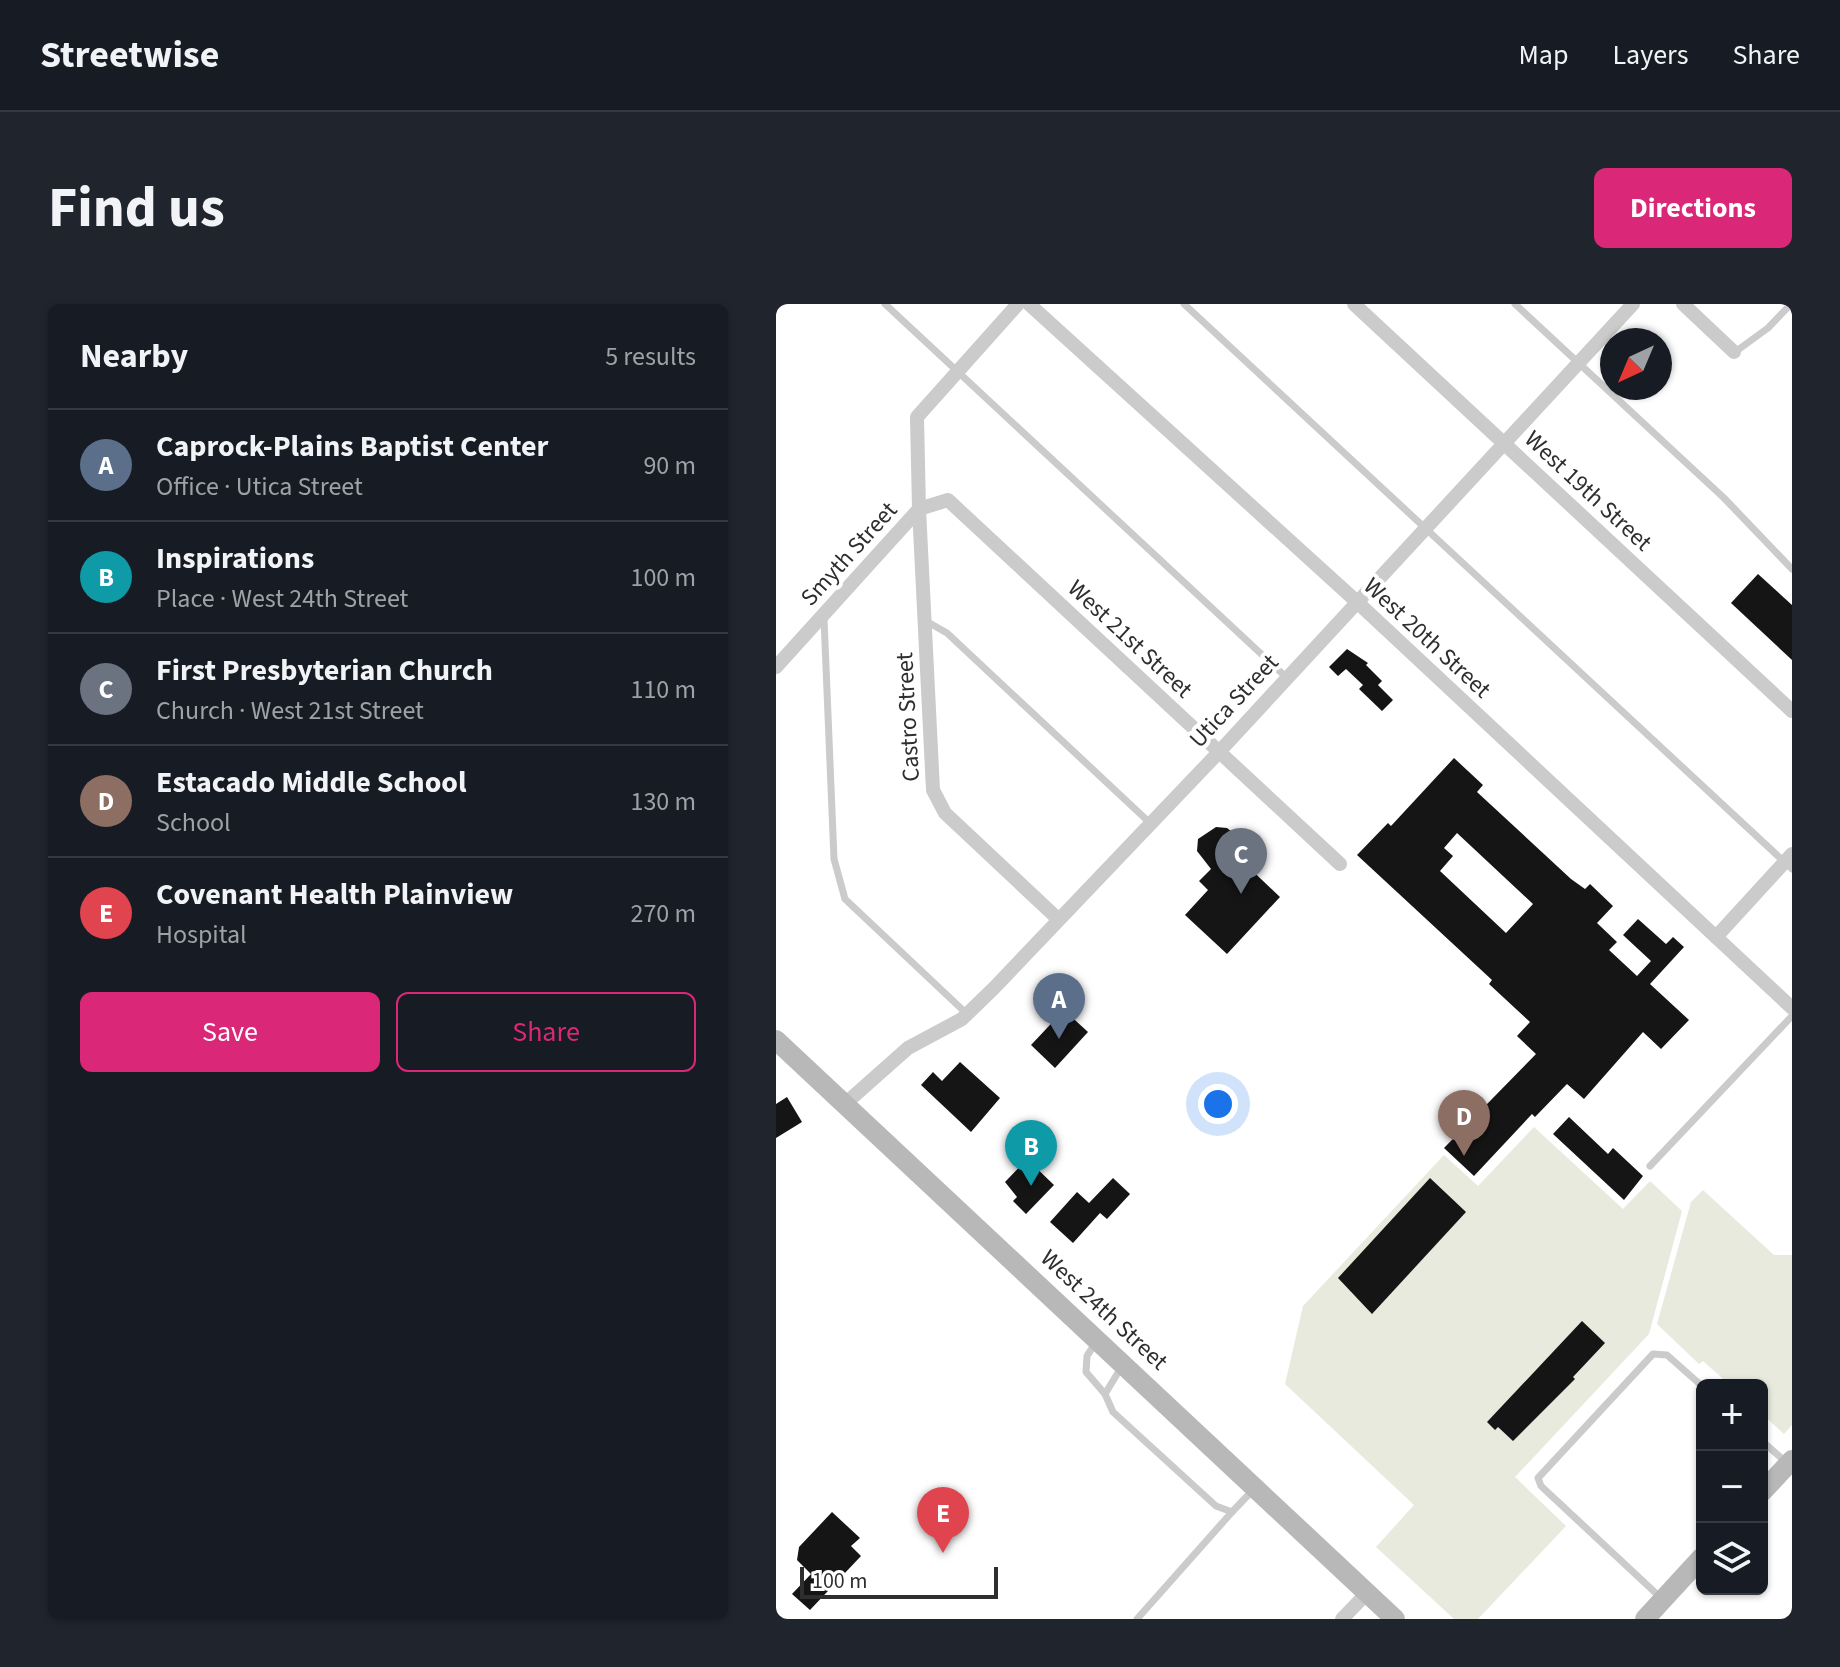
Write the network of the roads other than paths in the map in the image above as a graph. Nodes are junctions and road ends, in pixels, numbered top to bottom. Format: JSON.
{"nodes":[{"id":1,"x":885,"y":304,"type":"edge"},
{"id":2,"x":1018,"y":304,"type":"edge"},
{"id":3,"x":1029,"y":304,"type":"edge"},
{"id":4,"x":1184,"y":304,"type":"edge"},
{"id":5,"x":1354,"y":304,"type":"edge"},
{"id":6,"x":1515,"y":304,"type":"edge"},
{"id":7,"x":1633,"y":304,"type":"edge"},
{"id":8,"x":1683,"y":304,"type":"edge"},
{"id":9,"x":1791,"y":304,"type":"edge"},
{"id":10,"x":1734,"y":352,"type":"joint"},
{"id":11,"x":1579,"y":363,"type":"junction"},
{"id":12,"x":957,"y":371,"type":"junction"},
{"id":13,"x":1504,"y":442,"type":"junction"},
{"id":14,"x":919,"y":509,"type":"junction"},
{"id":15,"x":1423,"y":529,"type":"junction"},
{"id":16,"x":1792,"y":569,"type":"edge"},
{"id":17,"x":1356,"y":601,"type":"junction"},
{"id":18,"x":823,"y":615,"type":"junction"},
{"id":19,"x":925,"y":620,"type":"junction"},
{"id":20,"x":776,"y":667,"type":"edge"},
{"id":21,"x":1286,"y":677,"type":"junction"},
{"id":22,"x":1792,"y":711,"type":"edge"},
{"id":23,"x":1219,"y":752,"type":"junction"},
{"id":24,"x":1150,"y":823,"type":"junction"},
{"id":25,"x":1789,"y":862,"type":"edge"},
{"id":26,"x":1340,"y":864,"type":"dead end"},
{"id":27,"x":1058,"y":919,"type":"junction"},
{"id":28,"x":1716,"y":937,"type":"junction"},
{"id":29,"x":1792,"y":1008,"type":"edge"},
{"id":30,"x":967,"y":1014,"type":"junction"},
{"id":31,"x":1792,"y":1016,"type":"edge"},
{"id":32,"x":776,"y":1040,"type":"edge"},
{"id":33,"x":846,"y":1103,"type":"junction"},
{"id":34,"x":1650,"y":1166,"type":"dead end"},
{"id":35,"x":1098,"y":1340,"type":"junction"},
{"id":36,"x":1124,"y":1364,"type":"junction"},
{"id":37,"x":1696,"y":1381,"type":"edge"},
{"id":38,"x":1105,"y":1394,"type":"junction"},
{"id":39,"x":1768,"y":1446,"type":"edge"},
{"id":40,"x":1790,"y":1462,"type":"edge"},
{"id":41,"x":1768,"y":1486,"type":"edge"},
{"id":42,"x":1255,"y":1488,"type":"junction"},
{"id":43,"x":1232,"y":1512,"type":"junction"},
{"id":44,"x":1696,"y":1563,"type":"edge"},
{"id":45,"x":1367,"y":1593,"type":"junction"},
{"id":46,"x":1662,"y":1600,"type":"junction"},
{"id":47,"x":1137,"y":1619,"type":"edge"},
{"id":48,"x":1342,"y":1619,"type":"edge"},
{"id":49,"x":1395,"y":1619,"type":"edge"},
{"id":50,"x":1645,"y":1619,"type":"edge"}],
"edges":[{"from":1,"to":12,"type":"lane"},
{"from":2,"to":12,"type":"street","name":"Smyth Street"},
{"from":3,"to":17,"type":"street","name":"West 20th Street"},
{"from":4,"to":15,"type":"lane"},
{"from":5,"to":13,"type":"street","name":"West 19th Street"},
{"from":6,"to":11,"type":"lane"},
{"from":7,"to":11,"type":"street","name":"Utica Street"},
{"from":8,"to":10,"type":"street"},
{"from":9,"to":10,"type":"lane"},
{"from":11,"to":13,"type":"street","name":"Utica Street"},
{"from":11,"to":16,"type":"lane"},
{"from":12,"to":14,"type":"street","name":"Smyth Street"},
{"from":12,"to":21,"type":"lane"},
{"from":13,"to":15,"type":"street","name":"Utica Street"},
{"from":13,"to":22,"type":"street","name":"West 19th Street"},
{"from":14,"to":18,"type":"street","name":"Smyth Street"},
{"from":14,"to":19,"type":"street","name":"Castro Street"},
{"from":14,"to":23,"type":"street","name":"West 21st Street"},
{"from":15,"to":17,"type":"street","name":"Utica Street"},
{"from":15,"to":25,"type":"lane"},
{"from":17,"to":21,"type":"street","name":"Utica Street"},
{"from":17,"to":28,"type":"street","name":"West 20th Street"},
{"from":18,"to":20,"type":"street","name":"Smyth Street"},
{"from":18,"to":30,"type":"lane"},
{"from":19,"to":24,"type":"lane"},
{"from":19,"to":27,"type":"street","name":"Castro Street"},
{"from":21,"to":23,"type":"street","name":"Utica Street"},
{"from":23,"to":24,"type":"street","name":"Utica Street"},
{"from":23,"to":26,"type":"street","name":"West 21st Street"},
{"from":24,"to":27,"type":"street","name":"Utica Street"},
{"from":25,"to":28,"type":"street"},
{"from":27,"to":30,"type":"street","name":"Utica Street"},
{"from":28,"to":29,"type":"street","name":"West 20th Street"},
{"from":30,"to":33,"type":"street","name":"Utica Street"},
{"from":31,"to":34,"type":"lane"},
{"from":32,"to":33,"type":"main road","name":"West 24th Street"},
{"from":33,"to":35,"type":"main road","name":"West 24th Street"},
{"from":35,"to":36,"type":"main road","name":"West 24th Street"},
{"from":35,"to":38,"type":"lane"},
{"from":36,"to":38,"type":"lane"},
{"from":36,"to":42,"type":"main road","name":"West 24th Street"},
{"from":37,"to":46,"type":"lane"},
{"from":38,"to":43,"type":"lane"},
{"from":39,"to":40,"type":"lane"},
{"from":40,"to":41,"type":"main road"},
{"from":42,"to":43,"type":"lane"},
{"from":42,"to":45,"type":"main road","name":"West 24th Street"},
{"from":43,"to":47,"type":"lane"},
{"from":44,"to":46,"type":"main road"},
{"from":45,"to":48,"type":"street"},
{"from":45,"to":49,"type":"main road","name":"West 24th Street"},
{"from":46,"to":50,"type":"main road"}]}
